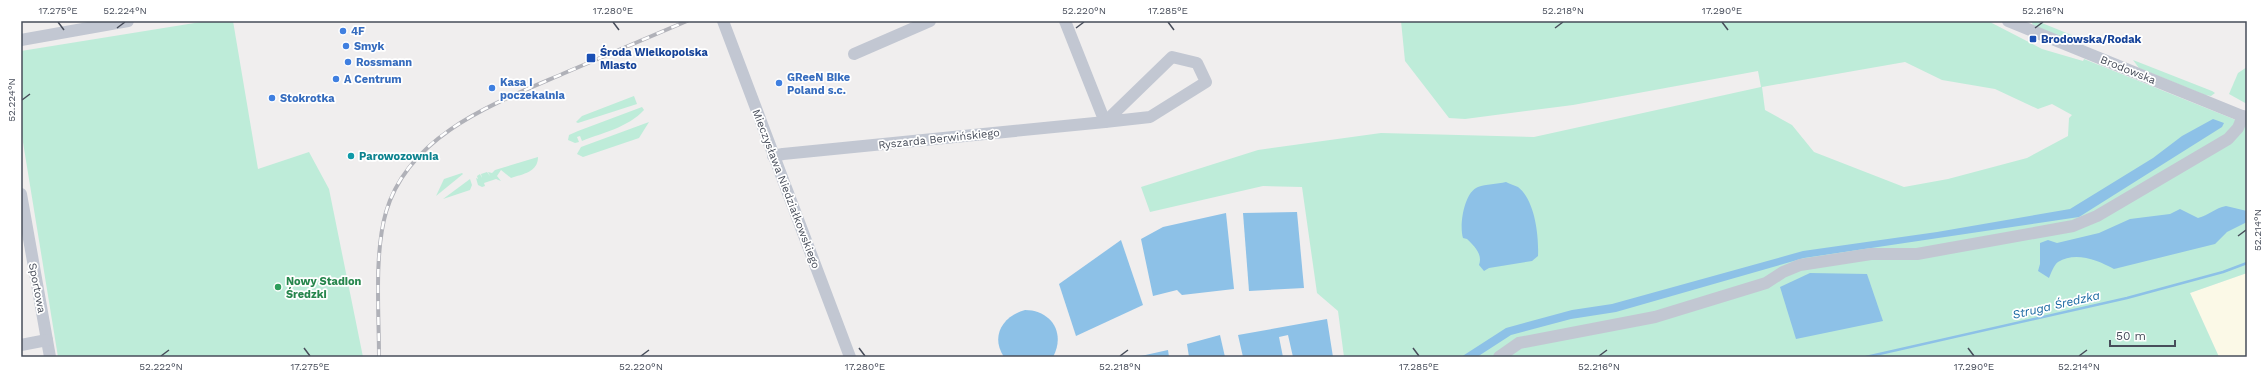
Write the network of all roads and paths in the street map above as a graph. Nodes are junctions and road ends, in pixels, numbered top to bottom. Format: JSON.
{"nodes":[{"id":1,"x":128,"y":21,"type":"edge"},
{"id":2,"x":723,"y":21,"type":"edge"},
{"id":3,"x":930,"y":21,"type":"edge"},
{"id":4,"x":1065,"y":21,"type":"edge"},
{"id":5,"x":2008,"y":21,"type":"edge"},
{"id":6,"x":909,"y":25,"type":"edge"},
{"id":7,"x":21,"y":40,"type":"edge"},
{"id":8,"x":854,"y":54,"type":"dead end"},
{"id":9,"x":2245,"y":117,"type":"edge"},
{"id":10,"x":1105,"y":122,"type":"junction"},
{"id":11,"x":773,"y":156,"type":"junction"},
{"id":12,"x":21,"y":194,"type":"edge"},
{"id":13,"x":47,"y":340,"type":"junction"},
{"id":14,"x":21,"y":345,"type":"edge"},
{"id":15,"x":50,"y":357,"type":"edge"},
{"id":16,"x":850,"y":357,"type":"edge"},
{"id":17,"x":1499,"y":357,"type":"edge"}],
"edges":[{"from":1,"to":7,"type":"street"},
{"from":2,"to":11,"type":"street","name":"Mieczysława Niedziałkowskiego"},
{"from":3,"to":6,"type":"street"},
{"from":4,"to":10,"type":"street"},
{"from":5,"to":9,"type":"street","name":"Brodowska"},
{"from":6,"to":8,"type":"street"},
{"from":9,"to":17,"type":"street"},
{"from":10,"to":10,"type":"street","name":"Ryszarda Berwińskiego"},
{"from":10,"to":11,"type":"street","name":"Ryszarda Berwińskiego"},
{"from":11,"to":16,"type":"street","name":"Mieczysława Niedziałkowskiego"},
{"from":12,"to":13,"type":"street","name":"Sportowa"},
{"from":13,"to":14,"type":"street"},
{"from":13,"to":15,"type":"street","name":"Sportowa"}]}
